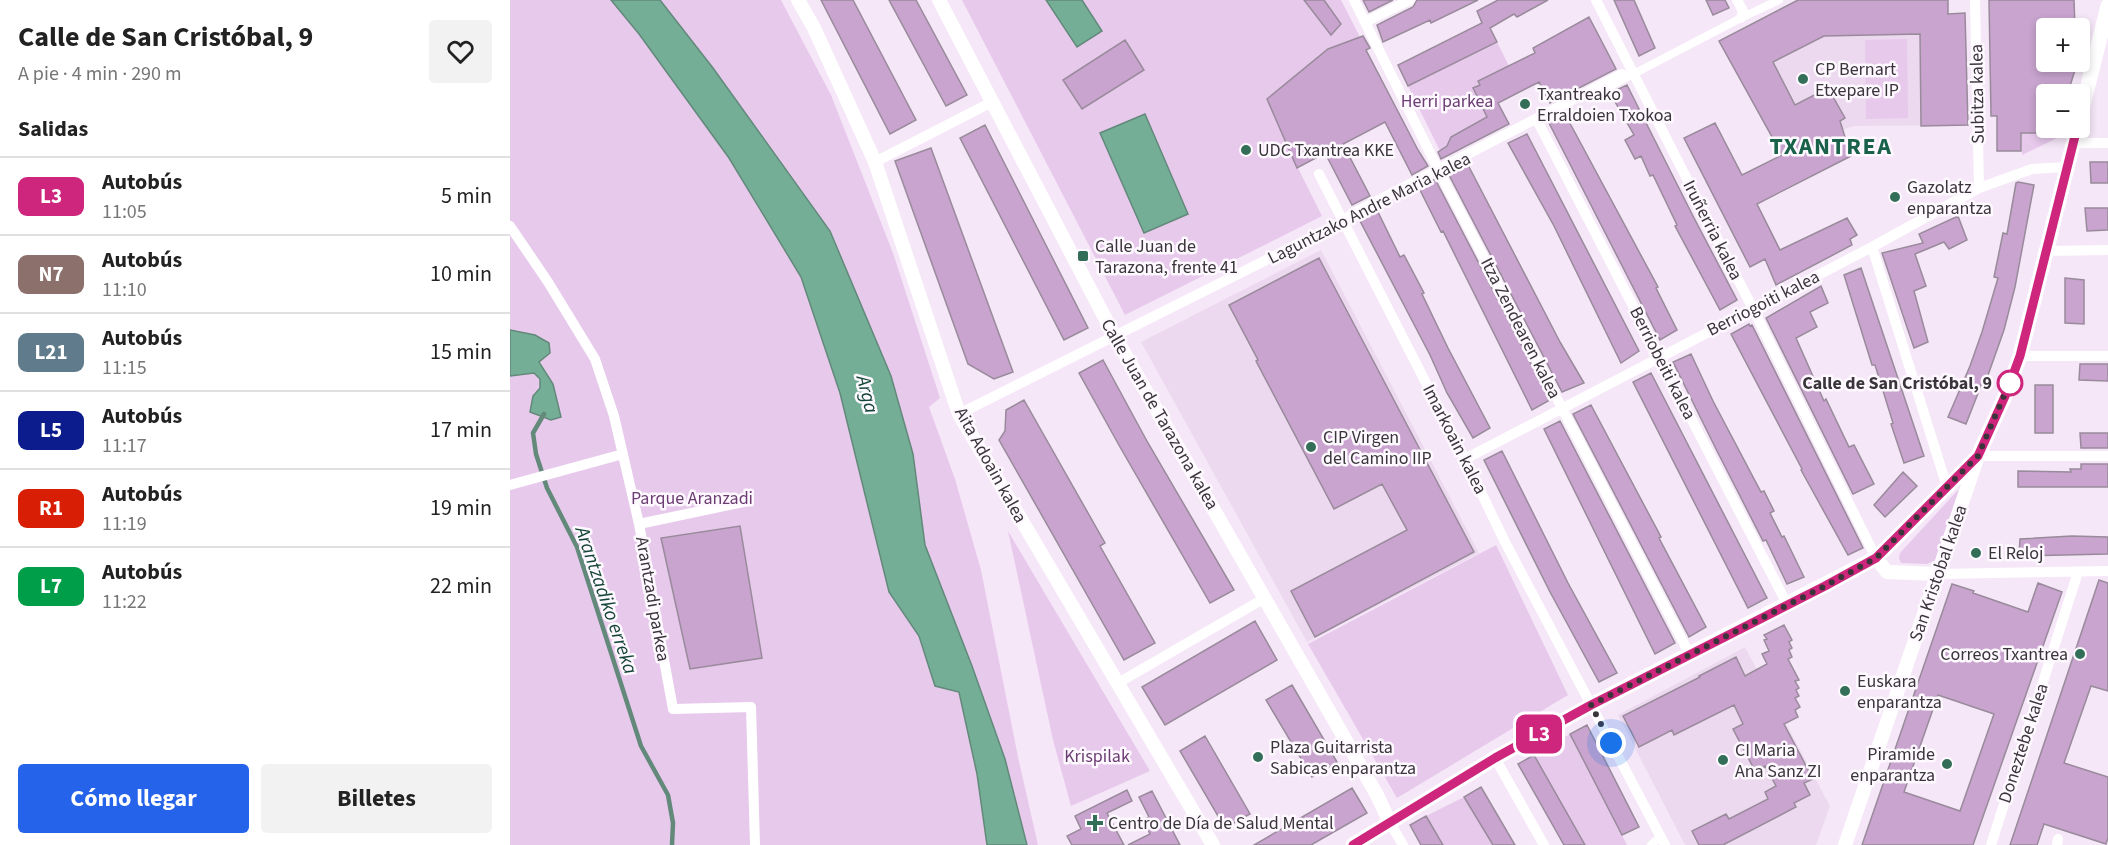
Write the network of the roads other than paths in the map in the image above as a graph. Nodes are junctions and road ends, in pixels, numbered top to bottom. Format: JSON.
{"nodes":[{"id":1,"x":798,"y":0,"type":"edge"},
{"id":2,"x":939,"y":0,"type":"edge"},
{"id":3,"x":1354,"y":0,"type":"edge"},
{"id":4,"x":1410,"y":0,"type":"edge"},
{"id":5,"x":1596,"y":0,"type":"edge"},
{"id":6,"x":1737,"y":0,"type":"edge"},
{"id":7,"x":1779,"y":0,"type":"edge"},
{"id":8,"x":1975,"y":0,"type":"edge"},
{"id":9,"x":2108,"y":6,"type":"edge"},
{"id":10,"x":1741,"y":18,"type":"junction"},
{"id":11,"x":1365,"y":22,"type":"junction"},
{"id":12,"x":2104,"y":40,"type":"edge"},
{"id":13,"x":1622,"y":74,"type":"dead end"},
{"id":14,"x":1634,"y":74,"type":"junction"},
{"id":15,"x":2090,"y":85,"type":"edge"},
{"id":16,"x":992,"y":102,"type":"junction"},
{"id":17,"x":1538,"y":122,"type":"junction"},
{"id":18,"x":2074,"y":138,"type":"edge"},
{"id":19,"x":2073,"y":143,"type":"junction"},
{"id":20,"x":2108,"y":143,"type":"edge"},
{"id":21,"x":875,"y":162,"type":"junction"},
{"id":22,"x":2067,"y":167,"type":"junction"},
{"id":23,"x":1439,"y":171,"type":"junction"},
{"id":24,"x":1319,"y":174,"type":"dead end"},
{"id":25,"x":1979,"y":188,"type":"junction"},
{"id":26,"x":1347,"y":218,"type":"junction"},
{"id":27,"x":510,"y":226,"type":"edge"},
{"id":28,"x":1872,"y":248,"type":"junction"},
{"id":29,"x":2108,"y":250,"type":"edge"},
{"id":30,"x":2046,"y":251,"type":"junction"},
{"id":31,"x":1753,"y":309,"type":"junction"},
{"id":32,"x":1115,"y":337,"type":"junction"},
{"id":33,"x":2020,"y":356,"type":"junction"},
{"id":34,"x":2108,"y":356,"type":"edge"},
{"id":35,"x":1659,"y":357,"type":"junction"},
{"id":36,"x":1562,"y":408,"type":"junction"},
{"id":37,"x":959,"y":414,"type":"junction"},
{"id":38,"x":623,"y":454,"type":"junction"},
{"id":39,"x":1978,"y":456,"type":"junction"},
{"id":40,"x":2108,"y":456,"type":"edge"},
{"id":41,"x":1465,"y":459,"type":"junction"},
{"id":42,"x":510,"y":485,"type":"edge"},
{"id":43,"x":1947,"y":487,"type":"junction"},
{"id":44,"x":748,"y":501,"type":"dead end"},
{"id":45,"x":639,"y":524,"type":"junction"},
{"id":46,"x":1876,"y":558,"type":"junction"},
{"id":47,"x":2078,"y":572,"type":"junction"},
{"id":48,"x":2108,"y":572,"type":"edge"},
{"id":49,"x":1938,"y":574,"type":"junction"},
{"id":50,"x":1265,"y":598,"type":"junction"},
{"id":51,"x":1787,"y":604,"type":"junction"},
{"id":52,"x":1690,"y":655,"type":"junction"},
{"id":53,"x":1118,"y":683,"type":"junction"},
{"id":54,"x":1591,"y":705,"type":"junction"},
{"id":55,"x":1495,"y":758,"type":"junction"},
{"id":56,"x":1390,"y":823,"type":"junction"},
{"id":57,"x":1663,"y":841,"type":"edge"},
{"id":58,"x":755,"y":845,"type":"edge"},
{"id":59,"x":1213,"y":845,"type":"edge"},
{"id":60,"x":1353,"y":845,"type":"edge"},
{"id":61,"x":1403,"y":845,"type":"edge"},
{"id":62,"x":1544,"y":845,"type":"edge"},
{"id":63,"x":1652,"y":845,"type":"edge"},
{"id":64,"x":1845,"y":845,"type":"edge"},
{"id":65,"x":1991,"y":845,"type":"edge"}],
"edges":[{"from":1,"to":21,"type":"street","name":"Aita Adoain kalea"},
{"from":2,"to":16,"type":"street","name":"Calle Juan de Tarazona kalea"},
{"from":3,"to":11,"type":"street","name":"Itza Zendearen kalea"},
{"from":4,"to":11,"type":"street"},
{"from":5,"to":14,"type":"street","name":"Iruñerria kalea"},
{"from":6,"to":10,"type":"street"},
{"from":7,"to":10,"type":"street","name":"Laguntzako Andre Maria kalea"},
{"from":8,"to":25,"type":"street","name":"Subitza kalea"},
{"from":9,"to":12,"type":"main road"},
{"from":10,"to":14,"type":"street","name":"Laguntzako Andre Maria kalea"},
{"from":11,"to":23,"type":"street","name":"Itza Zendearen kalea"},
{"from":12,"to":15,"type":"main road"},
{"from":13,"to":23,"type":"street","name":"Laguntzako Andre Maria kalea"},
{"from":14,"to":17,"type":"street","name":"Laguntzako Andre Maria kalea"},
{"from":14,"to":31,"type":"street","name":"Iruñerria kalea"},
{"from":16,"to":21,"type":"street"},
{"from":16,"to":32,"type":"street","name":"Calle Juan de Tarazona kalea"},
{"from":17,"to":23,"type":"street","name":"Laguntzako Andre Maria kalea"},
{"from":17,"to":35,"type":"street","name":"Berriobeiti kalea"},
{"from":18,"to":19,"type":"main road","name":"San Kristobal kalea"},
{"from":19,"to":20,"type":"street"},
{"from":19,"to":22,"type":"main road","name":"San Kristobal kalea"},
{"from":21,"to":37,"type":"street","name":"Aita Adoain kalea"},
{"from":22,"to":25,"type":"street","name":"Berriogoiti kalea"},
{"from":22,"to":30,"type":"main road","name":"San Kristobal kalea"},
{"from":23,"to":26,"type":"street","name":"Laguntzako Andre Maria kalea"},
{"from":23,"to":36,"type":"street","name":"Itza Zendearen kalea"},
{"from":24,"to":26,"type":"street","name":"Imarkoain kalea"},
{"from":25,"to":28,"type":"street","name":"Berriogoiti kalea"},
{"from":26,"to":32,"type":"street","name":"Laguntzako Andre Maria kalea"},
{"from":26,"to":41,"type":"street","name":"Imarkoain kalea"},
{"from":27,"to":38,"type":"street","name":"Arantzadi parkea"},
{"from":28,"to":31,"type":"street","name":"Berriogoiti kalea"},
{"from":28,"to":43,"type":"street"},
{"from":29,"to":30,"type":"street"},
{"from":30,"to":33,"type":"main road","name":"San Kristobal kalea"},
{"from":31,"to":35,"type":"street","name":"Berriogoiti kalea"},
{"from":31,"to":46,"type":"street","name":"Iruñerria kalea"},
{"from":32,"to":37,"type":"street","name":"Laguntzako Andre Maria kalea"},
{"from":32,"to":50,"type":"street","name":"Calle Juan de Tarazona kalea"},
{"from":33,"to":34,"type":"street"},
{"from":33,"to":39,"type":"main road","name":"San Kristobal kalea"},
{"from":35,"to":36,"type":"street","name":"Berriogoiti kalea"},
{"from":35,"to":51,"type":"street","name":"Berriobeiti kalea"},
{"from":36,"to":41,"type":"street","name":"Berriogoiti kalea"},
{"from":36,"to":52,"type":"street","name":"Itza Zendearen kalea"},
{"from":37,"to":53,"type":"street","name":"Aita Adoain kalea"},
{"from":38,"to":42,"type":"street"},
{"from":38,"to":45,"type":"street","name":"Arantzadi parkea"},
{"from":39,"to":40,"type":"street"},
{"from":39,"to":43,"type":"main road"},
{"from":39,"to":49,"type":"street","name":"San Kristobal kalea"},
{"from":41,"to":54,"type":"street","name":"Imarkoain kalea"},
{"from":43,"to":46,"type":"main road"},
{"from":44,"to":45,"type":"street"},
{"from":45,"to":58,"type":"street","name":"Arantzadi parkea"},
{"from":46,"to":49,"type":"street"},
{"from":46,"to":51,"type":"main road"},
{"from":47,"to":48,"type":"street"},
{"from":47,"to":49,"type":"street"},
{"from":47,"to":65,"type":"street","name":"Doneztebe kalea"},
{"from":49,"to":64,"type":"street","name":"San Kristobal kalea"},
{"from":50,"to":53,"type":"street"},
{"from":50,"to":56,"type":"street","name":"Calle Juan de Tarazona kalea"},
{"from":51,"to":52,"type":"main road"},
{"from":52,"to":54,"type":"main road"},
{"from":53,"to":59,"type":"street","name":"Aita Adoain kalea"},
{"from":54,"to":55,"type":"main road"},
{"from":54,"to":57,"type":"street","name":"Imarkoain kalea"},
{"from":55,"to":56,"type":"main road"},
{"from":55,"to":62,"type":"street"},
{"from":56,"to":60,"type":"main road"},
{"from":56,"to":61,"type":"street"},
{"from":57,"to":63,"type":"street"}]}
